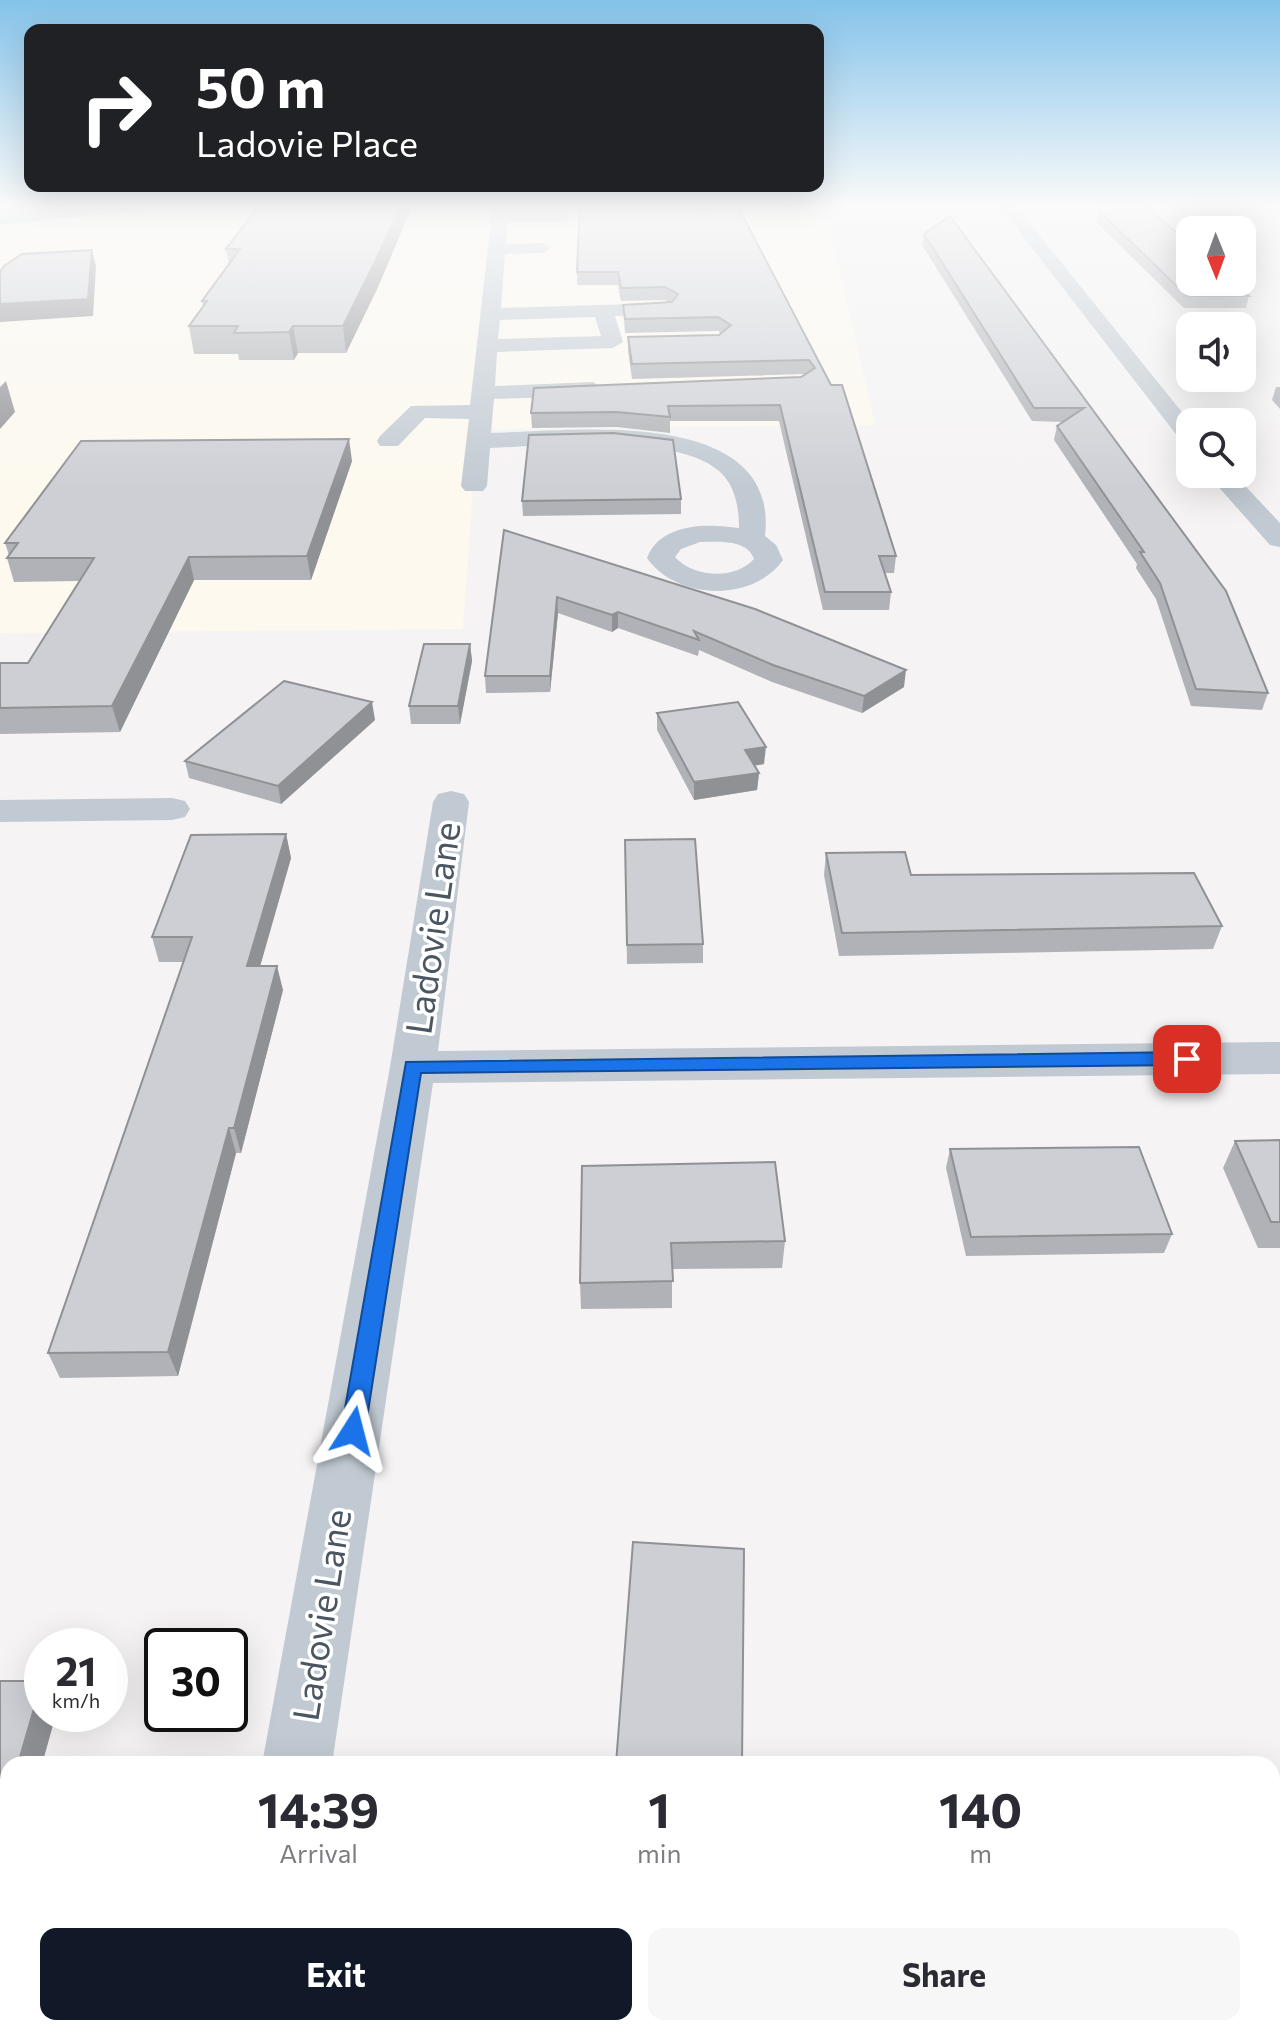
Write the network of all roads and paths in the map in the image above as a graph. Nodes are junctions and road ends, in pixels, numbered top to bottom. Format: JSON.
{"nodes":[{"id":1,"x":1081,"y":299,"type":"edge"},
{"id":2,"x":497,"y":300,"type":"joint"},
{"id":3,"x":665,"y":309,"type":"edge"},
{"id":4,"x":603,"y":311,"type":"junction"},
{"id":5,"x":487,"y":346,"type":"junction"},
{"id":6,"x":609,"y":388,"type":"edge"},
{"id":7,"x":482,"y":402,"type":"junction"},
{"id":8,"x":1176,"y":419,"type":"edge"},
{"id":9,"x":389,"y":441,"type":"dead end"},
{"id":10,"x":478,"y":441,"type":"junction"},
{"id":11,"x":474,"y":486,"type":"dead end"},
{"id":12,"x":1233,"y":488,"type":"edge"},
{"id":13,"x":1280,"y":539,"type":"edge"},
{"id":14,"x":751,"y":540,"type":"dead end"},
{"id":15,"x":451,"y":802,"type":"dead end"},
{"id":16,"x":172,"y":809,"type":"dead end"},
{"id":17,"x":0,"y":811,"type":"edge"},
{"id":18,"x":1280,"y":1058,"type":"edge"},
{"id":19,"x":413,"y":1067,"type":"junction"},
{"id":20,"x":298,"y":1756,"type":"edge"}],
"edges":[{"from":1,"to":8,"type":"street"},
{"from":2,"to":4,"type":"street"},
{"from":2,"to":5,"type":"street"},
{"from":3,"to":4,"type":"street"},
{"from":4,"to":5,"type":"street"},
{"from":5,"to":7,"type":"street"},
{"from":6,"to":7,"type":"street"},
{"from":7,"to":9,"type":"street"},
{"from":7,"to":10,"type":"street"},
{"from":10,"to":11,"type":"street"},
{"from":10,"to":14,"type":"street"},
{"from":12,"to":13,"type":"street"},
{"from":15,"to":19,"type":"street","name":"Ladovie Lane"},
{"from":16,"to":17,"type":"street"},
{"from":18,"to":19,"type":"street"},
{"from":19,"to":20,"type":"street","name":"Ladovie Lane"}]}
